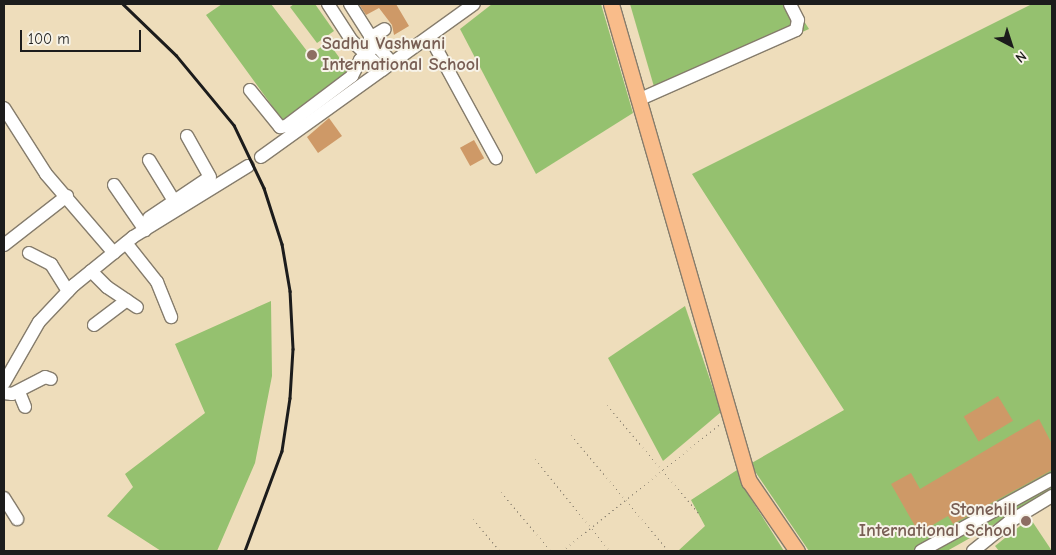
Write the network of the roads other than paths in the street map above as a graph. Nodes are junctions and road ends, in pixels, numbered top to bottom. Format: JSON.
{"nodes":[{"id":1,"x":328,"y":4,"type":"edge"},
{"id":2,"x":350,"y":4,"type":"edge"},
{"id":3,"x":474,"y":4,"type":"edge"},
{"id":4,"x":610,"y":4,"type":"edge"},
{"id":5,"x":790,"y":4,"type":"edge"},
{"id":6,"x":386,"y":29,"type":"dead end"},
{"id":7,"x":430,"y":37,"type":"junction"},
{"id":8,"x":371,"y":45,"type":"junction"},
{"id":9,"x":387,"y":67,"type":"junction"},
{"id":10,"x":250,"y":90,"type":"dead end"},
{"id":11,"x":638,"y":100,"type":"junction"},
{"id":12,"x":4,"y":108,"type":"edge"},
{"id":13,"x":186,"y":136,"type":"dead end"},
{"id":14,"x":261,"y":157,"type":"dead end"},
{"id":15,"x":496,"y":158,"type":"dead end"},
{"id":16,"x":149,"y":160,"type":"dead end"},
{"id":17,"x":248,"y":166,"type":"dead end"},
{"id":18,"x":114,"y":184,"type":"dead end"},
{"id":19,"x":67,"y":196,"type":"junction"},
{"id":20,"x":174,"y":201,"type":"junction"},
{"id":21,"x":143,"y":226,"type":"junction"},
{"id":22,"x":126,"y":244,"type":"junction"},
{"id":23,"x":4,"y":245,"type":"edge"},
{"id":24,"x":29,"y":252,"type":"dead end"},
{"id":25,"x":114,"y":253,"type":"junction"},
{"id":26,"x":91,"y":271,"type":"junction"},
{"id":27,"x":68,"y":291,"type":"junction"},
{"id":28,"x":171,"y":317,"type":"dead end"},
{"id":29,"x":94,"y":325,"type":"dead end"},
{"id":30,"x":51,"y":379,"type":"dead end"},
{"id":31,"x":4,"y":383,"type":"edge"},
{"id":32,"x":4,"y":392,"type":"edge"},
{"id":33,"x":19,"y":392,"type":"junction"},
{"id":34,"x":25,"y":407,"type":"dead end"},
{"id":35,"x":1052,"y":479,"type":"edge"},
{"id":36,"x":1052,"y":496,"type":"edge"},
{"id":37,"x":4,"y":498,"type":"edge"},
{"id":38,"x":17,"y":519,"type":"dead end"},
{"id":39,"x":797,"y":551,"type":"edge"},
{"id":40,"x":921,"y":551,"type":"edge"},
{"id":41,"x":973,"y":551,"type":"edge"}],
"edges":[{"from":1,"to":8,"type":"street"},
{"from":2,"to":8,"type":"street"},
{"from":3,"to":7,"type":"street"},
{"from":4,"to":11,"type":"main road"},
{"from":5,"to":11,"type":"street"},
{"from":6,"to":8,"type":"street"},
{"from":7,"to":9,"type":"street"},
{"from":7,"to":15,"type":"street"},
{"from":8,"to":9,"type":"street"},
{"from":8,"to":10,"type":"street"},
{"from":9,"to":14,"type":"street"},
{"from":11,"to":39,"type":"main road"},
{"from":12,"to":19,"type":"street"},
{"from":13,"to":20,"type":"street"},
{"from":16,"to":20,"type":"street"},
{"from":17,"to":21,"type":"street"},
{"from":18,"to":21,"type":"street"},
{"from":19,"to":23,"type":"street"},
{"from":19,"to":25,"type":"street"},
{"from":20,"to":21,"type":"street"},
{"from":21,"to":22,"type":"street"},
{"from":22,"to":25,"type":"street"},
{"from":22,"to":28,"type":"street"},
{"from":24,"to":27,"type":"street"},
{"from":25,"to":26,"type":"street"},
{"from":26,"to":27,"type":"street"},
{"from":26,"to":29,"type":"street"},
{"from":27,"to":31,"type":"street"},
{"from":30,"to":33,"type":"street"},
{"from":32,"to":33,"type":"street"},
{"from":33,"to":34,"type":"street"},
{"from":35,"to":40,"type":"street"},
{"from":36,"to":41,"type":"street"},
{"from":37,"to":38,"type":"street"}]}
